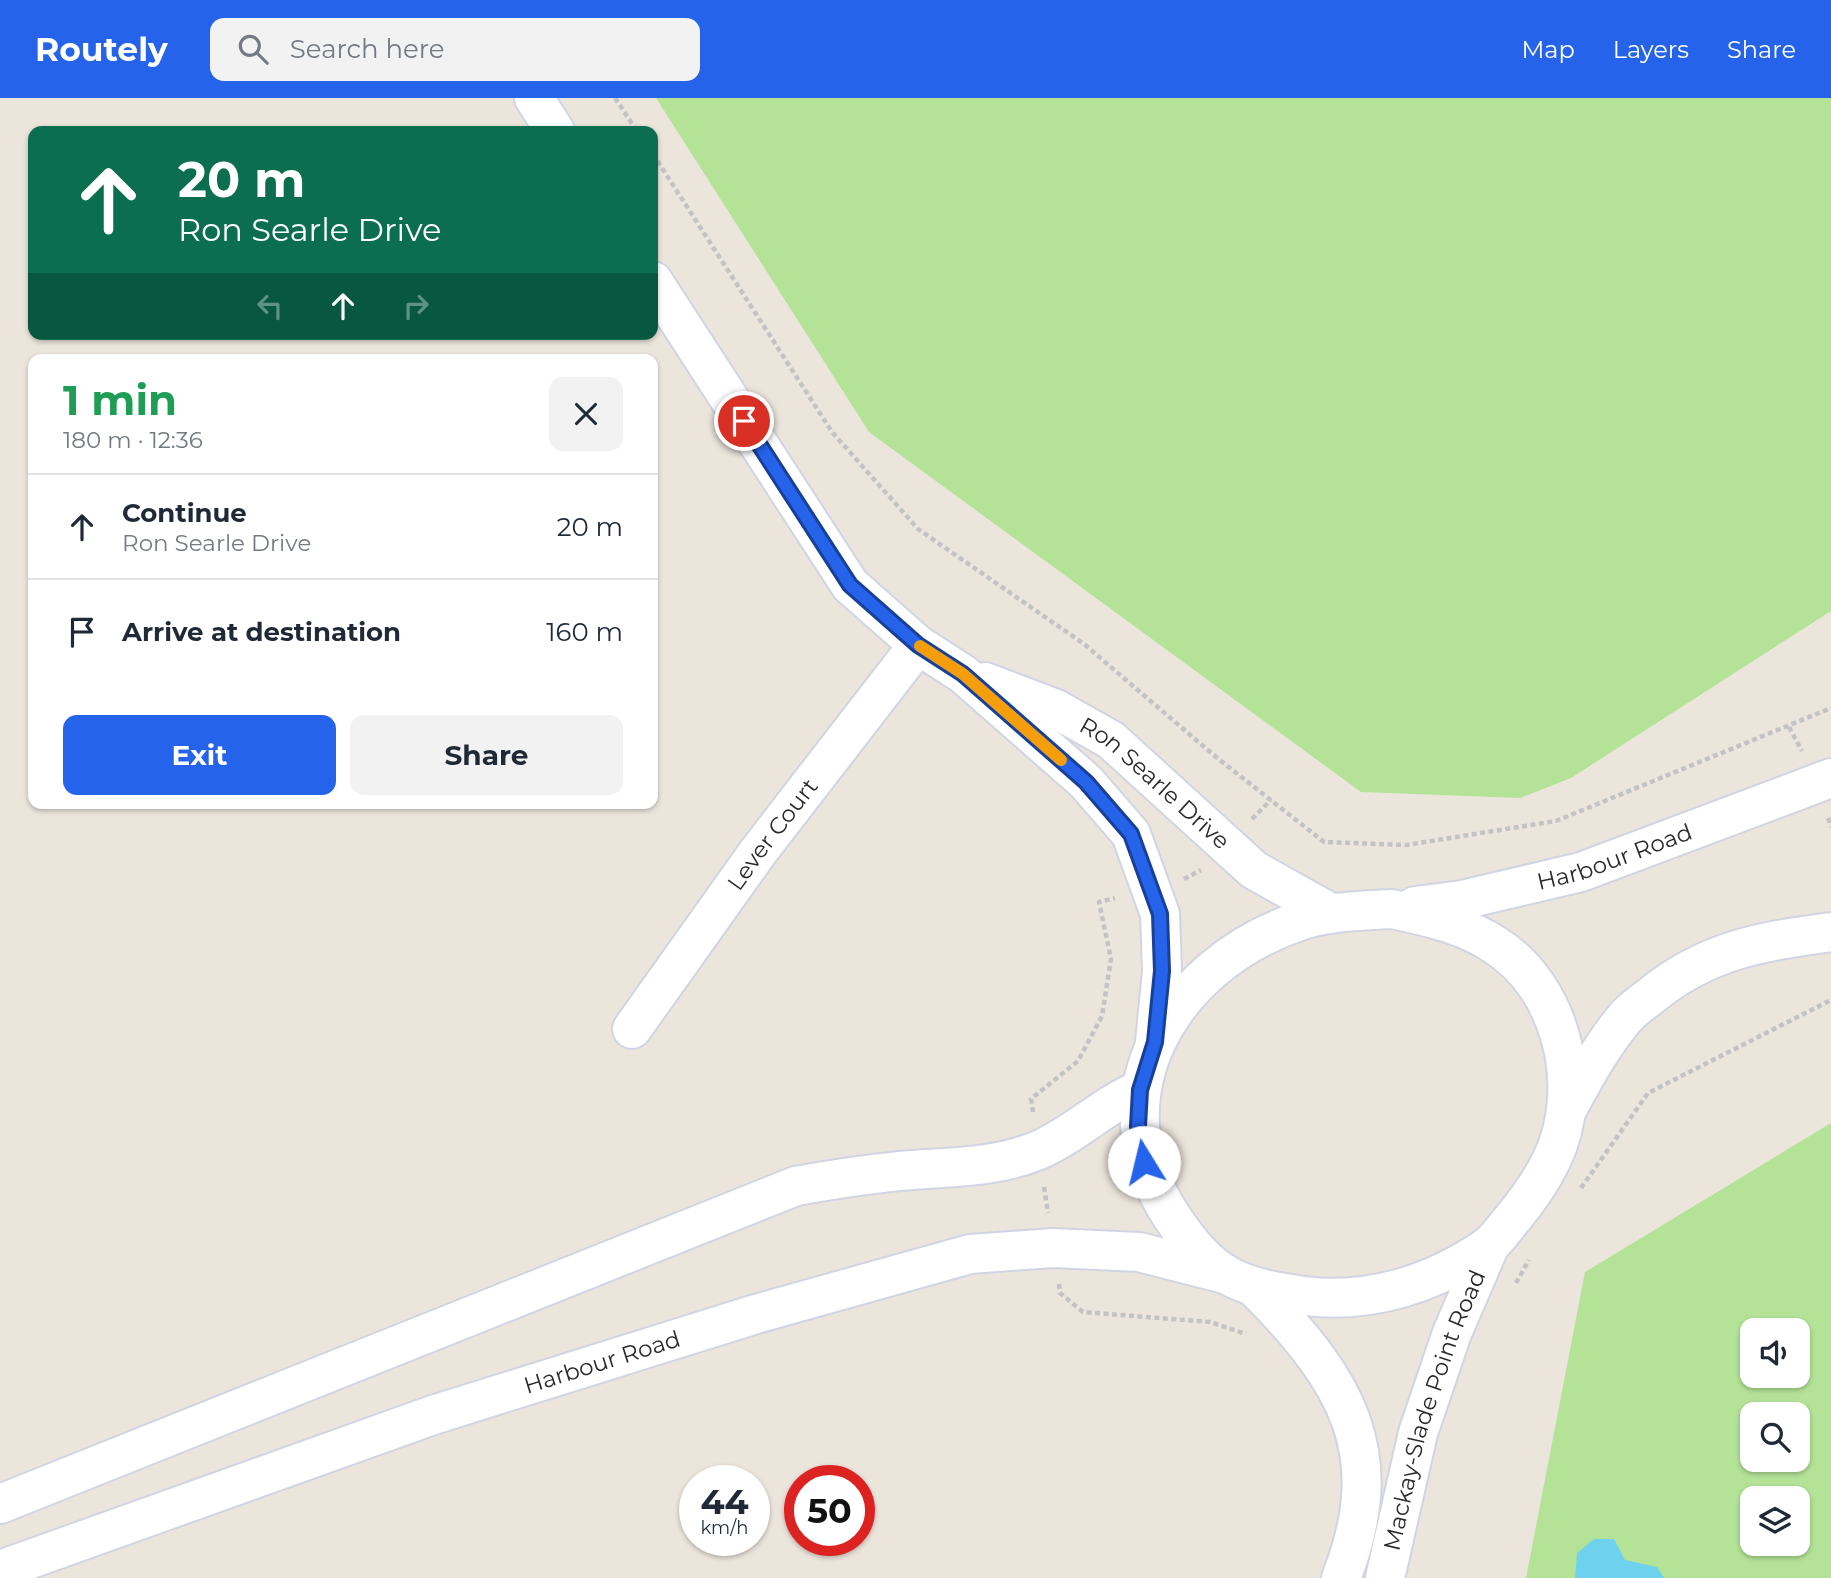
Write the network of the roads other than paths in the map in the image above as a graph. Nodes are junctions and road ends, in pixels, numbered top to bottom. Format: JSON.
{"nodes":[{"id":1,"x":534,"y":98,"type":"edge"},
{"id":2,"x":552,"y":126,"type":"edge"},
{"id":3,"x":658,"y":289,"type":"edge"},
{"id":4,"x":918,"y":645,"type":"junction"},
{"id":5,"x":963,"y":674,"type":"junction"},
{"id":6,"x":1831,"y":778,"type":"edge"},
{"id":7,"x":1392,"y":909,"type":"junction"},
{"id":8,"x":1331,"y":913,"type":"junction"},
{"id":9,"x":1831,"y":932,"type":"edge"},
{"id":10,"x":632,"y":1029,"type":"dead end"},
{"id":11,"x":1155,"y":1042,"type":"junction"},
{"id":12,"x":1140,"y":1090,"type":"junction"},
{"id":13,"x":1566,"y":1113,"type":"junction"},
{"id":14,"x":1490,"y":1245,"type":"junction"},
{"id":15,"x":1221,"y":1273,"type":"junction"},
{"id":16,"x":1257,"y":1290,"type":"junction"},
{"id":17,"x":0,"y":1504,"type":"edge"},
{"id":18,"x":2,"y":1570,"type":"edge"},
{"id":19,"x":1341,"y":1578,"type":"edge"},
{"id":20,"x":1385,"y":1578,"type":"edge"}],
"edges":[{"from":1,"to":2,"type":"street"},
{"from":3,"to":4,"type":"street","name":"Ron Searle Drive"},
{"from":4,"to":5,"type":"street","name":"Ron Searle Drive"},
{"from":4,"to":10,"type":"street","name":"Lever Court"},
{"from":5,"to":8,"type":"street","name":"Ron Searle Drive"},
{"from":5,"to":11,"type":"street","name":"Ron Searle Drive"},
{"from":6,"to":7,"type":"street","name":"Harbour Road"},
{"from":7,"to":8,"type":"street"},
{"from":7,"to":13,"type":"street"},
{"from":8,"to":11,"type":"street"},
{"from":9,"to":13,"type":"street"},
{"from":11,"to":12,"type":"street"},
{"from":12,"to":15,"type":"street"},
{"from":12,"to":17,"type":"street"},
{"from":13,"to":14,"type":"street"},
{"from":14,"to":16,"type":"street"},
{"from":14,"to":20,"type":"street","name":"Mackay-Slade Point Road"},
{"from":15,"to":16,"type":"street"},
{"from":15,"to":18,"type":"street","name":"Harbour Road"},
{"from":16,"to":19,"type":"street","name":"Mackay-Slade Point Road"}]}
